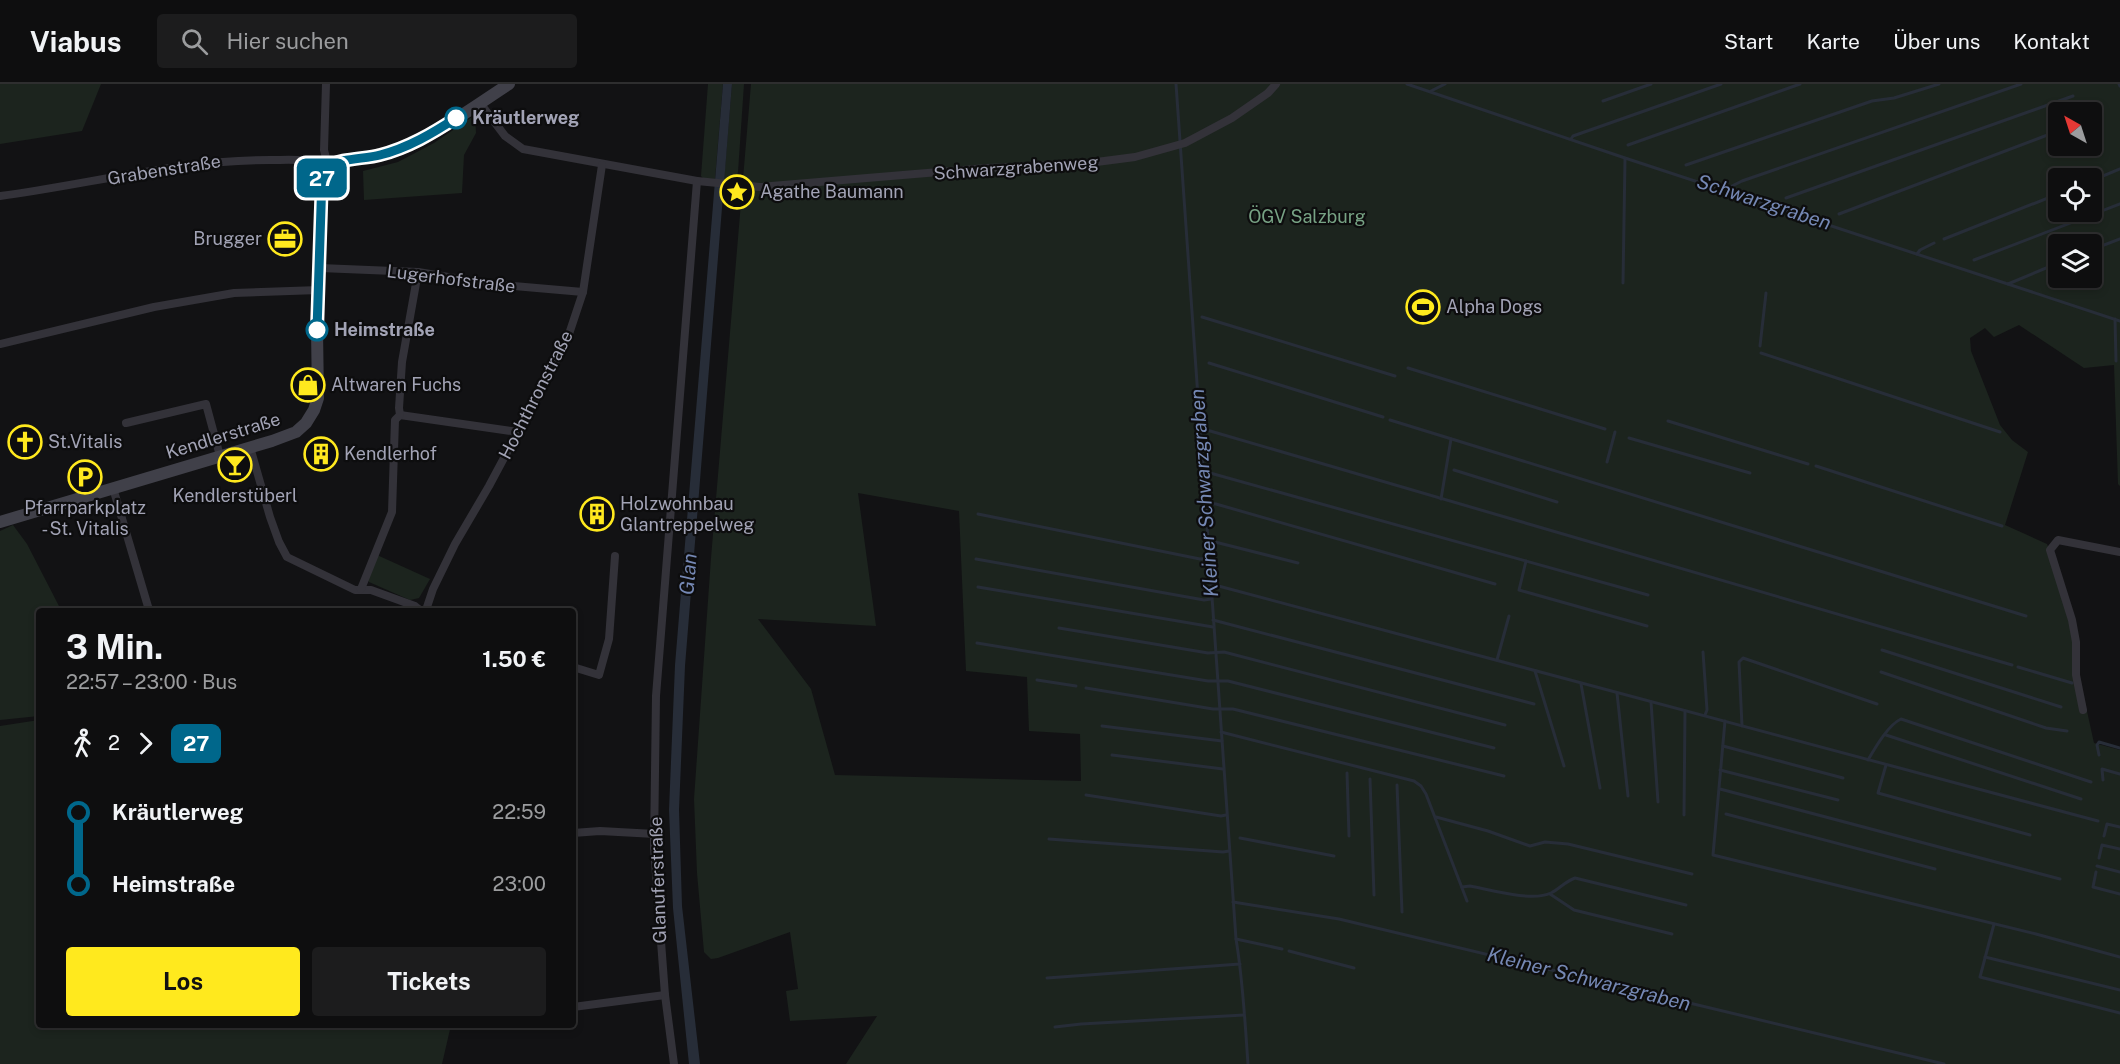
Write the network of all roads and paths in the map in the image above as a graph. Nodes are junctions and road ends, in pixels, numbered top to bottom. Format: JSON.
{"nodes":[{"id":1,"x":326,"y":84,"type":"edge"},
{"id":2,"x":509,"y":84,"type":"edge"},
{"id":3,"x":1276,"y":84,"type":"edge"},
{"id":4,"x":480,"y":103,"type":"junction"},
{"id":5,"x":602,"y":165,"type":"junction"},
{"id":6,"x":328,"y":166,"type":"junction"},
{"id":7,"x":699,"y":182,"type":"junction"},
{"id":8,"x":0,"y":196,"type":"edge"},
{"id":9,"x":320,"y":268,"type":"junction"},
{"id":10,"x":418,"y":272,"type":"junction"},
{"id":11,"x":319,"y":290,"type":"junction"},
{"id":12,"x":583,"y":292,"type":"junction"},
{"id":13,"x":0,"y":344,"type":"edge"},
{"id":14,"x":400,"y":415,"type":"junction"},
{"id":15,"x":126,"y":423,"type":"dead end"},
{"id":16,"x":518,"y":432,"type":"junction"},
{"id":17,"x":250,"y":447,"type":"junction"},
{"id":18,"x":220,"y":456,"type":"junction"},
{"id":19,"x":113,"y":488,"type":"junction"},
{"id":20,"x":0,"y":522,"type":"edge"},
{"id":21,"x":2120,"y":552,"type":"edge"},
{"id":22,"x":615,"y":556,"type":"dead end"},
{"id":23,"x":361,"y":589,"type":"junction"},
{"id":24,"x":148,"y":608,"type":"edge"},
{"id":25,"x":418,"y":608,"type":"edge"},
{"id":26,"x":427,"y":608,"type":"edge"},
{"id":27,"x":576,"y":668,"type":"edge"},
{"id":28,"x":2083,"y":710,"type":"dead end"},
{"id":29,"x":576,"y":833,"type":"edge"},
{"id":30,"x":655,"y":834,"type":"junction"},
{"id":31,"x":664,"y":994,"type":"junction"},
{"id":32,"x":576,"y":1007,"type":"edge"},
{"id":33,"x":674,"y":1064,"type":"edge"}],
"edges":[{"from":1,"to":6,"type":"street","name":"Kendlerstraße"},
{"from":2,"to":4,"type":"street"},
{"from":3,"to":7,"type":"street","name":"Schwarzgrabenweg"},
{"from":4,"to":5,"type":"street"},
{"from":4,"to":6,"type":"street"},
{"from":5,"to":7,"type":"street"},
{"from":5,"to":12,"type":"street","name":"Hochthronstraße"},
{"from":6,"to":8,"type":"street","name":"Grabenstraße"},
{"from":6,"to":9,"type":"street","name":"Kendlerstraße"},
{"from":7,"to":30,"type":"street","name":"Glanuferstraße"},
{"from":9,"to":10,"type":"street","name":"Lugerhofstraße"},
{"from":9,"to":11,"type":"street","name":"Kendlerstraße"},
{"from":10,"to":12,"type":"street","name":"Lugerhofstraße"},
{"from":10,"to":14,"type":"street"},
{"from":11,"to":13,"type":"street"},
{"from":11,"to":17,"type":"street","name":"Kendlerstraße"},
{"from":12,"to":16,"type":"street","name":"Hochthronstraße"},
{"from":14,"to":16,"type":"street"},
{"from":14,"to":23,"type":"street"},
{"from":15,"to":18,"type":"street"},
{"from":16,"to":26,"type":"street","name":"Hochthronstraße"},
{"from":17,"to":18,"type":"street","name":"Kendlerstraße"},
{"from":17,"to":23,"type":"street"},
{"from":18,"to":19,"type":"street","name":"Kendlerstraße"},
{"from":19,"to":20,"type":"street","name":"Kendlerstraße"},
{"from":19,"to":24,"type":"street"},
{"from":21,"to":28,"type":"street"},
{"from":22,"to":27,"type":"street"},
{"from":23,"to":25,"type":"street"},
{"from":29,"to":30,"type":"street"},
{"from":30,"to":31,"type":"street","name":"Glanuferstraße"},
{"from":31,"to":32,"type":"street"},
{"from":31,"to":33,"type":"street","name":"Glanuferstraße"}]}
